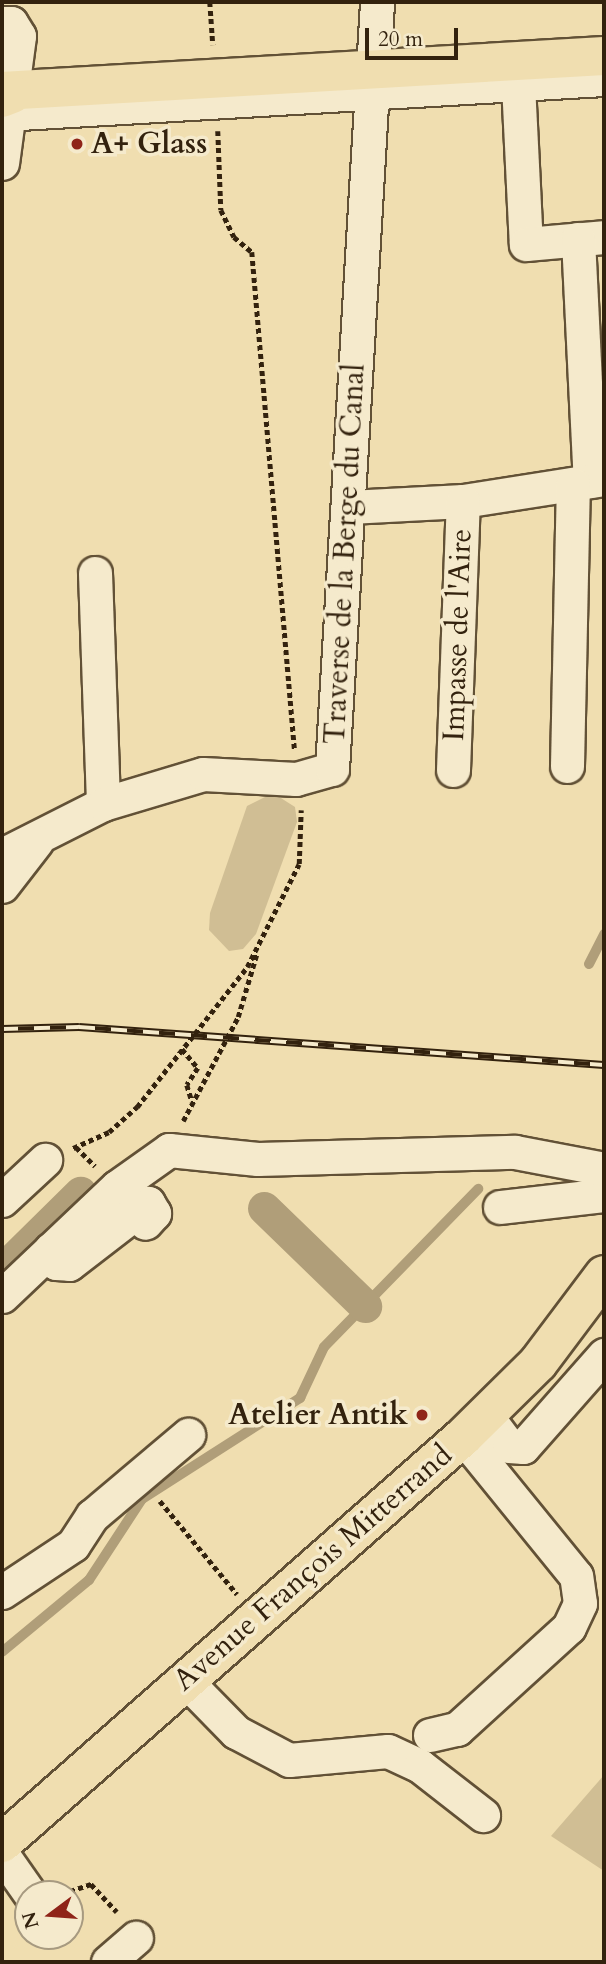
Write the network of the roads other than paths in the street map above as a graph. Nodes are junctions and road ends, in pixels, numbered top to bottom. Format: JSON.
{"nodes":[{"id":1,"x":377,"y":2,"type":"edge"},
{"id":2,"x":2,"y":23,"type":"edge"},
{"id":3,"x":604,"y":56,"type":"edge"},
{"id":4,"x":517,"y":73,"type":"junction"},
{"id":5,"x":604,"y":79,"type":"edge"},
{"id":6,"x":370,"y":81,"type":"junction"},
{"id":7,"x":5,"y":102,"type":"edge"},
{"id":8,"x":2,"y":163,"type":"edge"},
{"id":9,"x":591,"y":238,"type":"edge"},
{"id":10,"x":589,"y":481,"type":"edge"},
{"id":11,"x":463,"y":501,"type":"junction"},
{"id":12,"x":349,"y":507,"type":"junction"},
{"id":13,"x":95,"y":573,"type":"dead end"},
{"id":14,"x":567,"y":766,"type":"dead end"},
{"id":15,"x":453,"y":770,"type":"dead end"},
{"id":16,"x":103,"y":804,"type":"junction"},
{"id":17,"x":36,"y":842,"type":"junction"},
{"id":18,"x":2,"y":855,"type":"edge"},
{"id":19,"x":2,"y":886,"type":"edge"},
{"id":20,"x":45,"y":1160,"type":"dead end"},
{"id":21,"x":604,"y":1169,"type":"edge"},
{"id":22,"x":604,"y":1195,"type":"edge"},
{"id":23,"x":2,"y":1200,"type":"edge"},
{"id":24,"x":500,"y":1208,"type":"dead end"},
{"id":25,"x":145,"y":1223,"type":"dead end"},
{"id":26,"x":51,"y":1249,"type":"junction"},
{"id":27,"x":604,"y":1275,"type":"edge"},
{"id":28,"x":2,"y":1296,"type":"edge"},
{"id":29,"x":604,"y":1355,"type":"edge"},
{"id":30,"x":473,"y":1425,"type":"junction"},
{"id":31,"x":188,"y":1434,"type":"dead end"},
{"id":32,"x":2,"y":1592,"type":"edge"},
{"id":33,"x":184,"y":1680,"type":"junction"},
{"id":34,"x":430,"y":1735,"type":"dead end"},
{"id":35,"x":483,"y":1815,"type":"dead end"},
{"id":36,"x":2,"y":1843,"type":"edge"},
{"id":37,"x":2,"y":1854,"type":"edge"},
{"id":38,"x":20,"y":1880,"type":"edge"},
{"id":39,"x":127,"y":1925,"type":"road end"},
{"id":40,"x":108,"y":1962,"type":"edge"}],
"edges":[{"from":1,"to":6,"type":"street","name":"Traverse de la Berge du Canal"},
{"from":2,"to":7,"type":"street"},
{"from":3,"to":4,"type":"main road"},
{"from":4,"to":5,"type":"street"},
{"from":4,"to":6,"type":"main road"},
{"from":4,"to":9,"type":"street"},
{"from":6,"to":7,"type":"main road"},
{"from":6,"to":12,"type":"street","name":"Traverse de la Berge du Canal"},
{"from":7,"to":8,"type":"street"},
{"from":9,"to":10,"type":"street"},
{"from":10,"to":11,"type":"street"},
{"from":10,"to":14,"type":"street"},
{"from":11,"to":12,"type":"street"},
{"from":11,"to":15,"type":"street","name":"Impasse de l'Aire"},
{"from":12,"to":16,"type":"street","name":"Traverse de la Berge du Canal"},
{"from":13,"to":16,"type":"street"},
{"from":16,"to":17,"type":"street","name":"Traverse de la Berge du Canal"},
{"from":17,"to":18,"type":"street"},
{"from":17,"to":19,"type":"street"},
{"from":20,"to":23,"type":"street"},
{"from":21,"to":26,"type":"street"},
{"from":22,"to":24,"type":"street"},
{"from":25,"to":26,"type":"street"},
{"from":26,"to":28,"type":"street"},
{"from":27,"to":30,"type":"main road","name":"Avenue François Mitterrand"},
{"from":29,"to":30,"type":"street"},
{"from":30,"to":33,"type":"main road","name":"Avenue François Mitterrand"},
{"from":30,"to":34,"type":"street"},
{"from":31,"to":32,"type":"street"},
{"from":33,"to":35,"type":"street"},
{"from":33,"to":36,"type":"main road","name":"Avenue François Mitterrand"},
{"from":37,"to":38,"type":"street"},
{"from":39,"to":40,"type":"street"}]}
